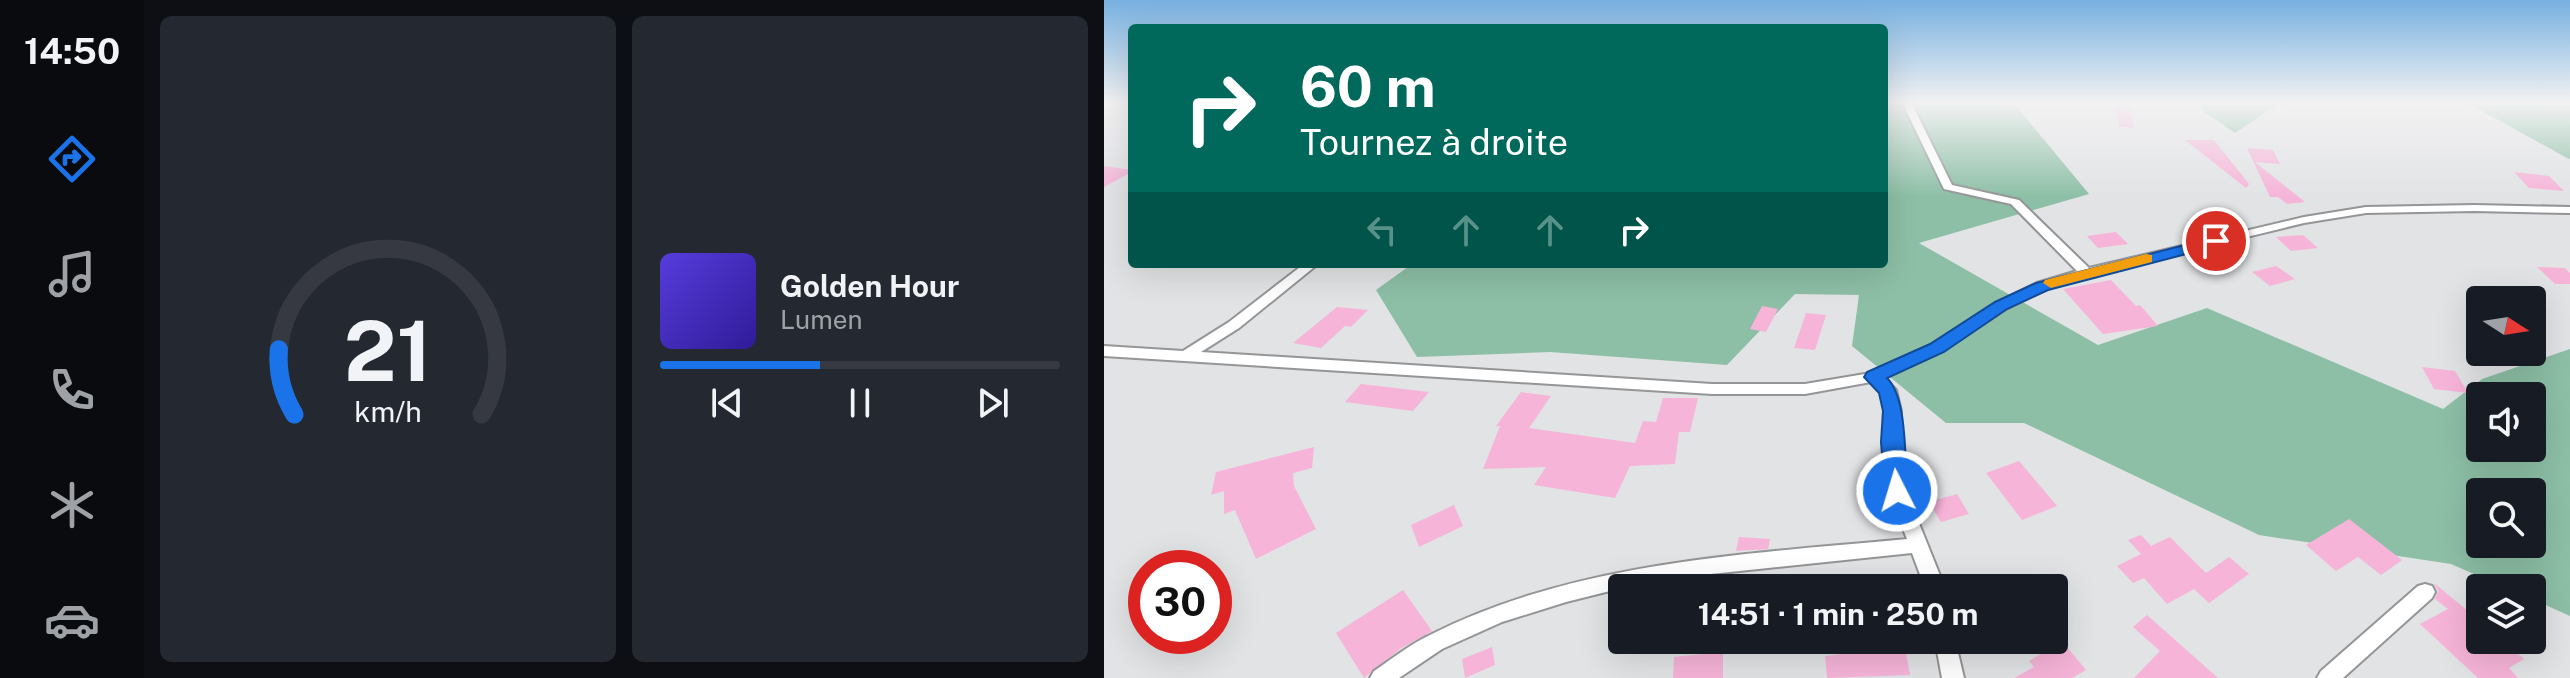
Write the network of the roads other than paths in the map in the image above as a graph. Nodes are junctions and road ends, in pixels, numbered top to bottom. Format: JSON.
{"nodes":[{"id":1,"x":1922,"y":134,"type":"edge"},
{"id":2,"x":2570,"y":210,"type":"edge"},
{"id":3,"x":1307,"y":268,"type":"edge"},
{"id":4,"x":2086,"y":272,"type":"junction"},
{"id":5,"x":1104,"y":351,"type":"edge"},
{"id":6,"x":1187,"y":355,"type":"junction"},
{"id":7,"x":1874,"y":377,"type":"junction"},
{"id":8,"x":1919,"y":545,"type":"junction"},
{"id":9,"x":1930,"y":574,"type":"edge"},
{"id":10,"x":2425,"y":592,"type":"dead end"},
{"id":11,"x":1948,"y":654,"type":"edge"},
{"id":12,"x":1381,"y":678,"type":"edge"},
{"id":13,"x":1953,"y":678,"type":"edge"},
{"id":14,"x":2328,"y":678,"type":"edge"}],
"edges":[{"from":1,"to":4,"type":"street"},
{"from":2,"to":4,"type":"street"},
{"from":3,"to":6,"type":"street"},
{"from":4,"to":7,"type":"street"},
{"from":5,"to":6,"type":"street"},
{"from":6,"to":7,"type":"street"},
{"from":7,"to":8,"type":"street"},
{"from":8,"to":9,"type":"street"},
{"from":8,"to":12,"type":"street"},
{"from":10,"to":14,"type":"street"},
{"from":11,"to":13,"type":"street"}]}
